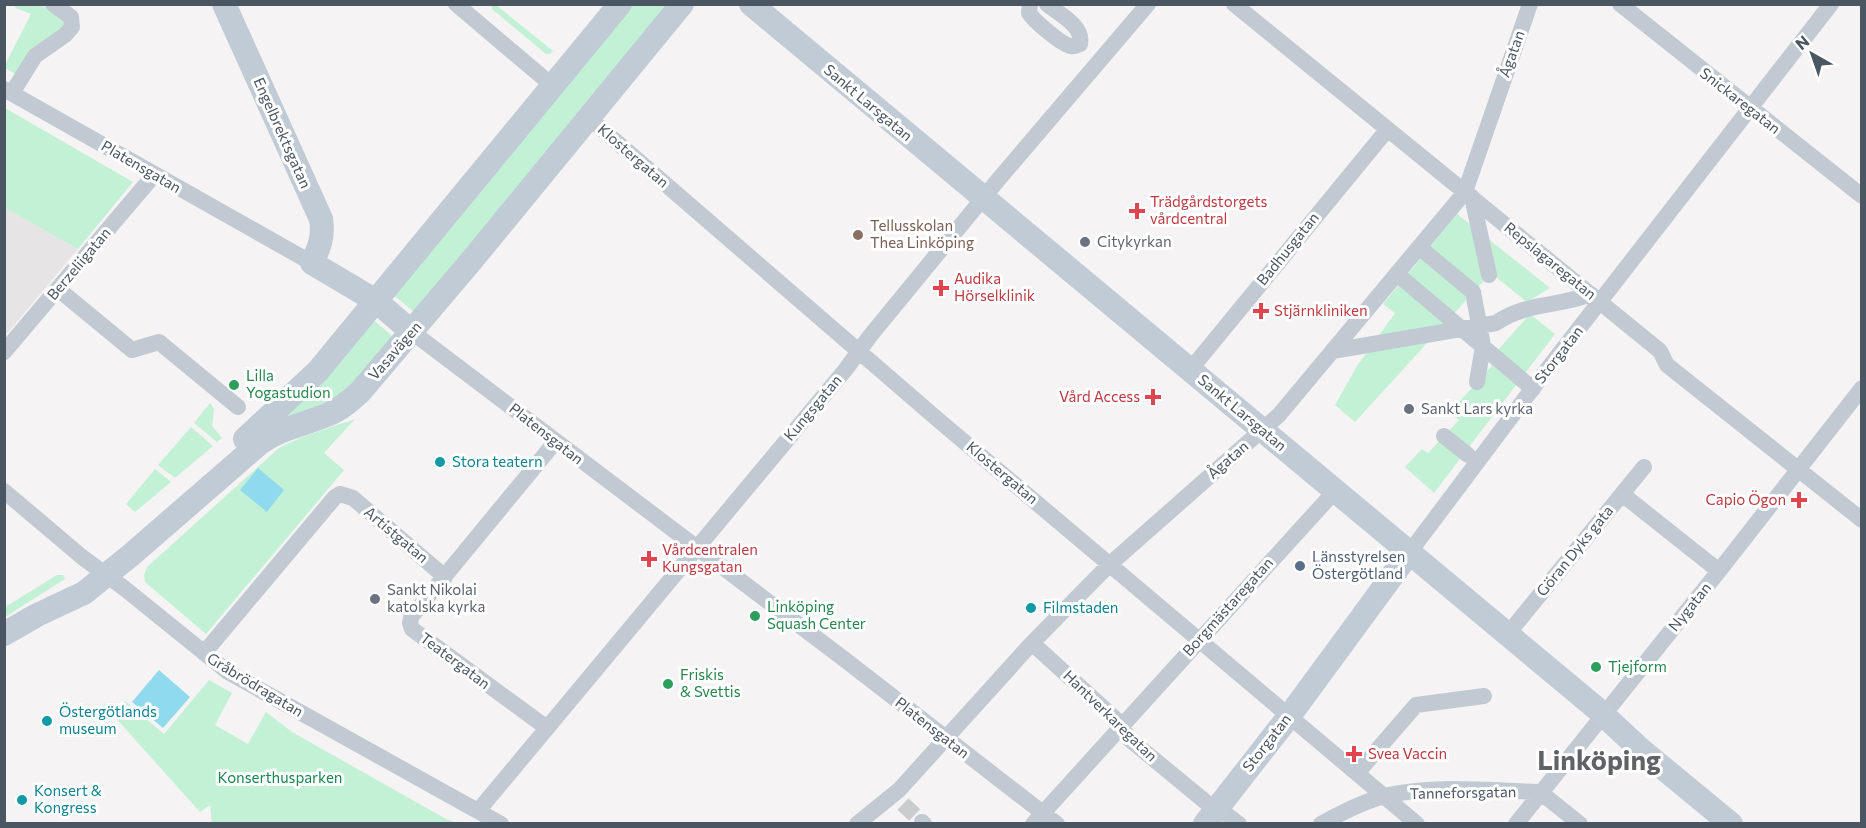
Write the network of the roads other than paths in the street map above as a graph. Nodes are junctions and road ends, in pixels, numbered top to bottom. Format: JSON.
{"nodes":[{"id":1,"x":53,"y":4,"type":"edge"},
{"id":2,"x":224,"y":4,"type":"edge"},
{"id":3,"x":456,"y":4,"type":"edge"},
{"id":4,"x":620,"y":4,"type":"edge"},
{"id":5,"x":682,"y":4,"type":"edge"},
{"id":6,"x":751,"y":4,"type":"edge"},
{"id":7,"x":1047,"y":4,"type":"edge"},
{"id":8,"x":1148,"y":4,"type":"edge"},
{"id":9,"x":1234,"y":4,"type":"edge"},
{"id":10,"x":1530,"y":4,"type":"edge"},
{"id":11,"x":1620,"y":4,"type":"edge"},
{"id":12,"x":1831,"y":4,"type":"edge"},
{"id":13,"x":1029,"y":5,"type":"edge"},
{"id":14,"x":1080,"y":44,"type":"junction"},
{"id":15,"x":1099,"y":60,"type":"junction"},
{"id":16,"x":553,"y":86,"type":"junction"},
{"id":17,"x":8,"y":91,"type":"edge"},
{"id":18,"x":1750,"y":109,"type":"junction"},
{"id":19,"x":590,"y":118,"type":"junction"},
{"id":20,"x":1387,"y":129,"type":"junction"},
{"id":21,"x":154,"y":175,"type":"junction"},
{"id":22,"x":1859,"y":188,"type":"edge"},
{"id":23,"x":1468,"y":195,"type":"junction"},
{"id":24,"x":983,"y":198,"type":"junction"},
{"id":25,"x":1419,"y":247,"type":"junction"},
{"id":26,"x":312,"y":263,"type":"junction"},
{"id":27,"x":1397,"y":274,"type":"junction"},
{"id":28,"x":1489,"y":275,"type":"dead end"},
{"id":29,"x":58,"y":289,"type":"junction"},
{"id":30,"x":1596,"y":298,"type":"junction"},
{"id":31,"x":376,"y":301,"type":"junction"},
{"id":32,"x":1480,"y":326,"type":"junction"},
{"id":33,"x":1462,"y":329,"type":"junction"},
{"id":34,"x":412,"y":332,"type":"junction"},
{"id":35,"x":1483,"y":346,"type":"junction"},
{"id":36,"x":859,"y":351,"type":"junction"},
{"id":37,"x":1332,"y":351,"type":"junction"},
{"id":38,"x":4,"y":352,"type":"edge"},
{"id":39,"x":1190,"y":370,"type":"junction"},
{"id":40,"x":1477,"y":382,"type":"dead end"},
{"id":41,"x":1533,"y":388,"type":"junction"},
{"id":42,"x":1862,"y":388,"type":"edge"},
{"id":43,"x":238,"y":407,"type":"dead end"},
{"id":44,"x":1276,"y":422,"type":"junction"},
{"id":45,"x":1444,"y":436,"type":"dead end"},
{"id":46,"x":556,"y":441,"type":"junction"},
{"id":47,"x":1468,"y":455,"type":"dead end"},
{"id":48,"x":1644,"y":467,"type":"dead end"},
{"id":49,"x":1798,"y":470,"type":"junction"},
{"id":50,"x":1335,"y":490,"type":"junction"},
{"id":51,"x":4,"y":491,"type":"edge"},
{"id":52,"x":1622,"y":494,"type":"junction"},
{"id":53,"x":1862,"y":520,"type":"edge"},
{"id":54,"x":696,"y":548,"type":"junction"},
{"id":55,"x":1409,"y":553,"type":"junction"},
{"id":56,"x":1109,"y":565,"type":"junction"},
{"id":57,"x":101,"y":571,"type":"junction"},
{"id":58,"x":1719,"y":571,"type":"junction"},
{"id":59,"x":445,"y":577,"type":"junction"},
{"id":60,"x":4,"y":634,"type":"edge"},
{"id":61,"x":1507,"y":635,"type":"junction"},
{"id":62,"x":1199,"y":639,"type":"junction"},
{"id":63,"x":1032,"y":644,"type":"junction"},
{"id":64,"x":204,"y":653,"type":"junction"},
{"id":65,"x":1484,"y":696,"type":"dead end"},
{"id":66,"x":1604,"y":714,"type":"junction"},
{"id":67,"x":1290,"y":715,"type":"junction"},
{"id":68,"x":1122,"y":726,"type":"junction"},
{"id":69,"x":547,"y":728,"type":"junction"},
{"id":70,"x":947,"y":739,"type":"junction"},
{"id":71,"x":1358,"y":772,"type":"junction"},
{"id":72,"x":1540,"y":792,"type":"junction"},
{"id":73,"x":1385,"y":796,"type":"junction"},
{"id":74,"x":478,"y":811,"type":"junction"},
{"id":75,"x":1212,"y":816,"type":"edge"},
{"id":76,"x":1038,"y":818,"type":"edge"},
{"id":77,"x":1716,"y":819,"type":"edge"},
{"id":78,"x":501,"y":824,"type":"edge"},
{"id":79,"x":857,"y":824,"type":"edge"},
{"id":80,"x":1057,"y":824,"type":"edge"},
{"id":81,"x":1239,"y":824,"type":"edge"},
{"id":82,"x":1321,"y":824,"type":"edge"},
{"id":83,"x":1418,"y":824,"type":"edge"},
{"id":84,"x":1516,"y":824,"type":"edge"},
{"id":85,"x":1580,"y":824,"type":"edge"}],
"edges":[{"from":1,"to":17,"type":"street"},
{"from":2,"to":26,"type":"main road","name":"Engelbrektsgatan"},
{"from":3,"to":16,"type":"street"},
{"from":4,"to":16,"type":"main road","name":"Vasavägen"},
{"from":5,"to":19,"type":"main road","name":"Vasavägen"},
{"from":6,"to":24,"type":"main road","name":"Sankt Larsgatan"},
{"from":7,"to":14,"type":"street"},
{"from":8,"to":15,"type":"street","name":"Kungsgatan"},
{"from":9,"to":20,"type":"street","name":"Repslagaregatan"},
{"from":10,"to":23,"type":"street","name":"Ågatan"},
{"from":11,"to":18,"type":"street","name":"Snickaregatan"},
{"from":12,"to":18,"type":"street","name":"Storgatan"},
{"from":13,"to":14,"type":"street"},
{"from":14,"to":15,"type":"street"},
{"from":15,"to":24,"type":"street","name":"Kungsgatan"},
{"from":16,"to":31,"type":"main road","name":"Vasavägen"},
{"from":17,"to":21,"type":"street","name":"Platensgatan"},
{"from":18,"to":22,"type":"street","name":"Snickaregatan"},
{"from":18,"to":30,"type":"street","name":"Storgatan"},
{"from":19,"to":34,"type":"main road","name":"Vasavägen"},
{"from":19,"to":36,"type":"street","name":"Klostergatan"},
{"from":20,"to":23,"type":"street","name":"Repslagaregatan"},
{"from":20,"to":39,"type":"street","name":"Badhusgatan"},
{"from":21,"to":26,"type":"street","name":"Platensgatan"},
{"from":21,"to":29,"type":"street","name":"Berzeliigatan"},
{"from":23,"to":25,"type":"street","name":"Ågatan"},
{"from":23,"to":28,"type":"street"},
{"from":23,"to":30,"type":"street","name":"Repslagaregatan"},
{"from":24,"to":36,"type":"street","name":"Kungsgatan"},
{"from":24,"to":39,"type":"main road","name":"Sankt Larsgatan"},
{"from":25,"to":27,"type":"street","name":"Ågatan"},
{"from":25,"to":32,"type":"street"},
{"from":26,"to":31,"type":"main road","name":"Platensgatan"},
{"from":27,"to":33,"type":"street"},
{"from":27,"to":37,"type":"street","name":"Ågatan"},
{"from":29,"to":38,"type":"street","name":"Berzeliigatan"},
{"from":29,"to":43,"type":"street"},
{"from":30,"to":32,"type":"street"},
{"from":30,"to":41,"type":"street","name":"Storgatan"},
{"from":30,"to":49,"type":"street","name":"Repslagaregatan"},
{"from":31,"to":34,"type":"main road","name":"Platensgatan"},
{"from":31,"to":57,"type":"main road","name":"Vasavägen"},
{"from":32,"to":33,"type":"street"},
{"from":32,"to":35,"type":"street"},
{"from":33,"to":35,"type":"street"},
{"from":33,"to":37,"type":"street"},
{"from":34,"to":46,"type":"street","name":"Platensgatan"},
{"from":34,"to":57,"type":"main road","name":"Vasavägen"},
{"from":35,"to":40,"type":"street"},
{"from":35,"to":41,"type":"street"},
{"from":36,"to":54,"type":"street","name":"Kungsgatan"},
{"from":36,"to":56,"type":"street","name":"Klostergatan"},
{"from":37,"to":44,"type":"street","name":"Ågatan"},
{"from":39,"to":44,"type":"main road","name":"Sankt Larsgatan"},
{"from":41,"to":55,"type":"street","name":"Storgatan"},
{"from":42,"to":49,"type":"street","name":"Nygatan"},
{"from":44,"to":50,"type":"main road","name":"Sankt Larsgatan"},
{"from":44,"to":56,"type":"street","name":"Ågatan"},
{"from":45,"to":47,"type":"street"},
{"from":46,"to":54,"type":"street","name":"Platensgatan"},
{"from":46,"to":59,"type":"street","name":"Teatergatan"},
{"from":48,"to":52,"type":"street","name":"Göran Dyks gata"},
{"from":49,"to":53,"type":"street","name":"Repslagaregatan"},
{"from":49,"to":58,"type":"street","name":"Nygatan"},
{"from":50,"to":55,"type":"main road","name":"Sankt Larsgatan"},
{"from":50,"to":62,"type":"street","name":"Borgmästaregatan"},
{"from":51,"to":57,"type":"street","name":"Gråbrödragatan"},
{"from":52,"to":58,"type":"street"},
{"from":52,"to":61,"type":"street","name":"Göran Dyks gata"},
{"from":54,"to":69,"type":"street","name":"Kungsgatan"},
{"from":54,"to":70,"type":"street","name":"Platensgatan"},
{"from":55,"to":61,"type":"main road","name":"Sankt Larsgatan"},
{"from":55,"to":67,"type":"main road","name":"Storgatan"},
{"from":56,"to":62,"type":"street","name":"Klostergatan"},
{"from":56,"to":63,"type":"street","name":"Ågatan"},
{"from":57,"to":60,"type":"main road","name":"Vasavägen"},
{"from":57,"to":64,"type":"street","name":"Gråbrödragatan"},
{"from":58,"to":66,"type":"street","name":"Nygatan"},
{"from":59,"to":64,"type":"street","name":"Artistgatan"},
{"from":59,"to":69,"type":"street","name":"Teatergatan"},
{"from":61,"to":66,"type":"main road","name":"Sankt Larsgatan"},
{"from":62,"to":67,"type":"street","name":"Klostergatan"},
{"from":62,"to":68,"type":"street","name":"Borgmästaregatan"},
{"from":63,"to":68,"type":"street","name":"Hantverkaregatan"},
{"from":63,"to":70,"type":"street","name":"Ågatan"},
{"from":64,"to":74,"type":"street","name":"Gråbrödragatan"},
{"from":65,"to":71,"type":"street"},
{"from":66,"to":72,"type":"street","name":"Nygatan"},
{"from":66,"to":77,"type":"main road","name":"Sankt Larsgatan"},
{"from":67,"to":71,"type":"street","name":"Klostergatan"},
{"from":67,"to":75,"type":"main road","name":"Storgatan"},
{"from":68,"to":75,"type":"street","name":"Hantverkaregatan"},
{"from":68,"to":76,"type":"street","name":"Borgmästaregatan"},
{"from":69,"to":74,"type":"street","name":"Kungsgatan"},
{"from":70,"to":76,"type":"street","name":"Platensgatan"},
{"from":70,"to":79,"type":"street","name":"Ågatan"},
{"from":71,"to":73,"type":"street","name":"Klostergatan"},
{"from":72,"to":73,"type":"street","name":"Tanneforsgatan"},
{"from":72,"to":84,"type":"street","name":"Nygatan"},
{"from":72,"to":85,"type":"street"},
{"from":73,"to":82,"type":"street","name":"Tanneforsgatan"},
{"from":73,"to":83,"type":"street","name":"Klostergatan"},
{"from":74,"to":78,"type":"street","name":"Gråbrödragatan"},
{"from":75,"to":81,"type":"street","name":"Hantverkaregatan"},
{"from":76,"to":80,"type":"street","name":"Platensgatan"}]}
